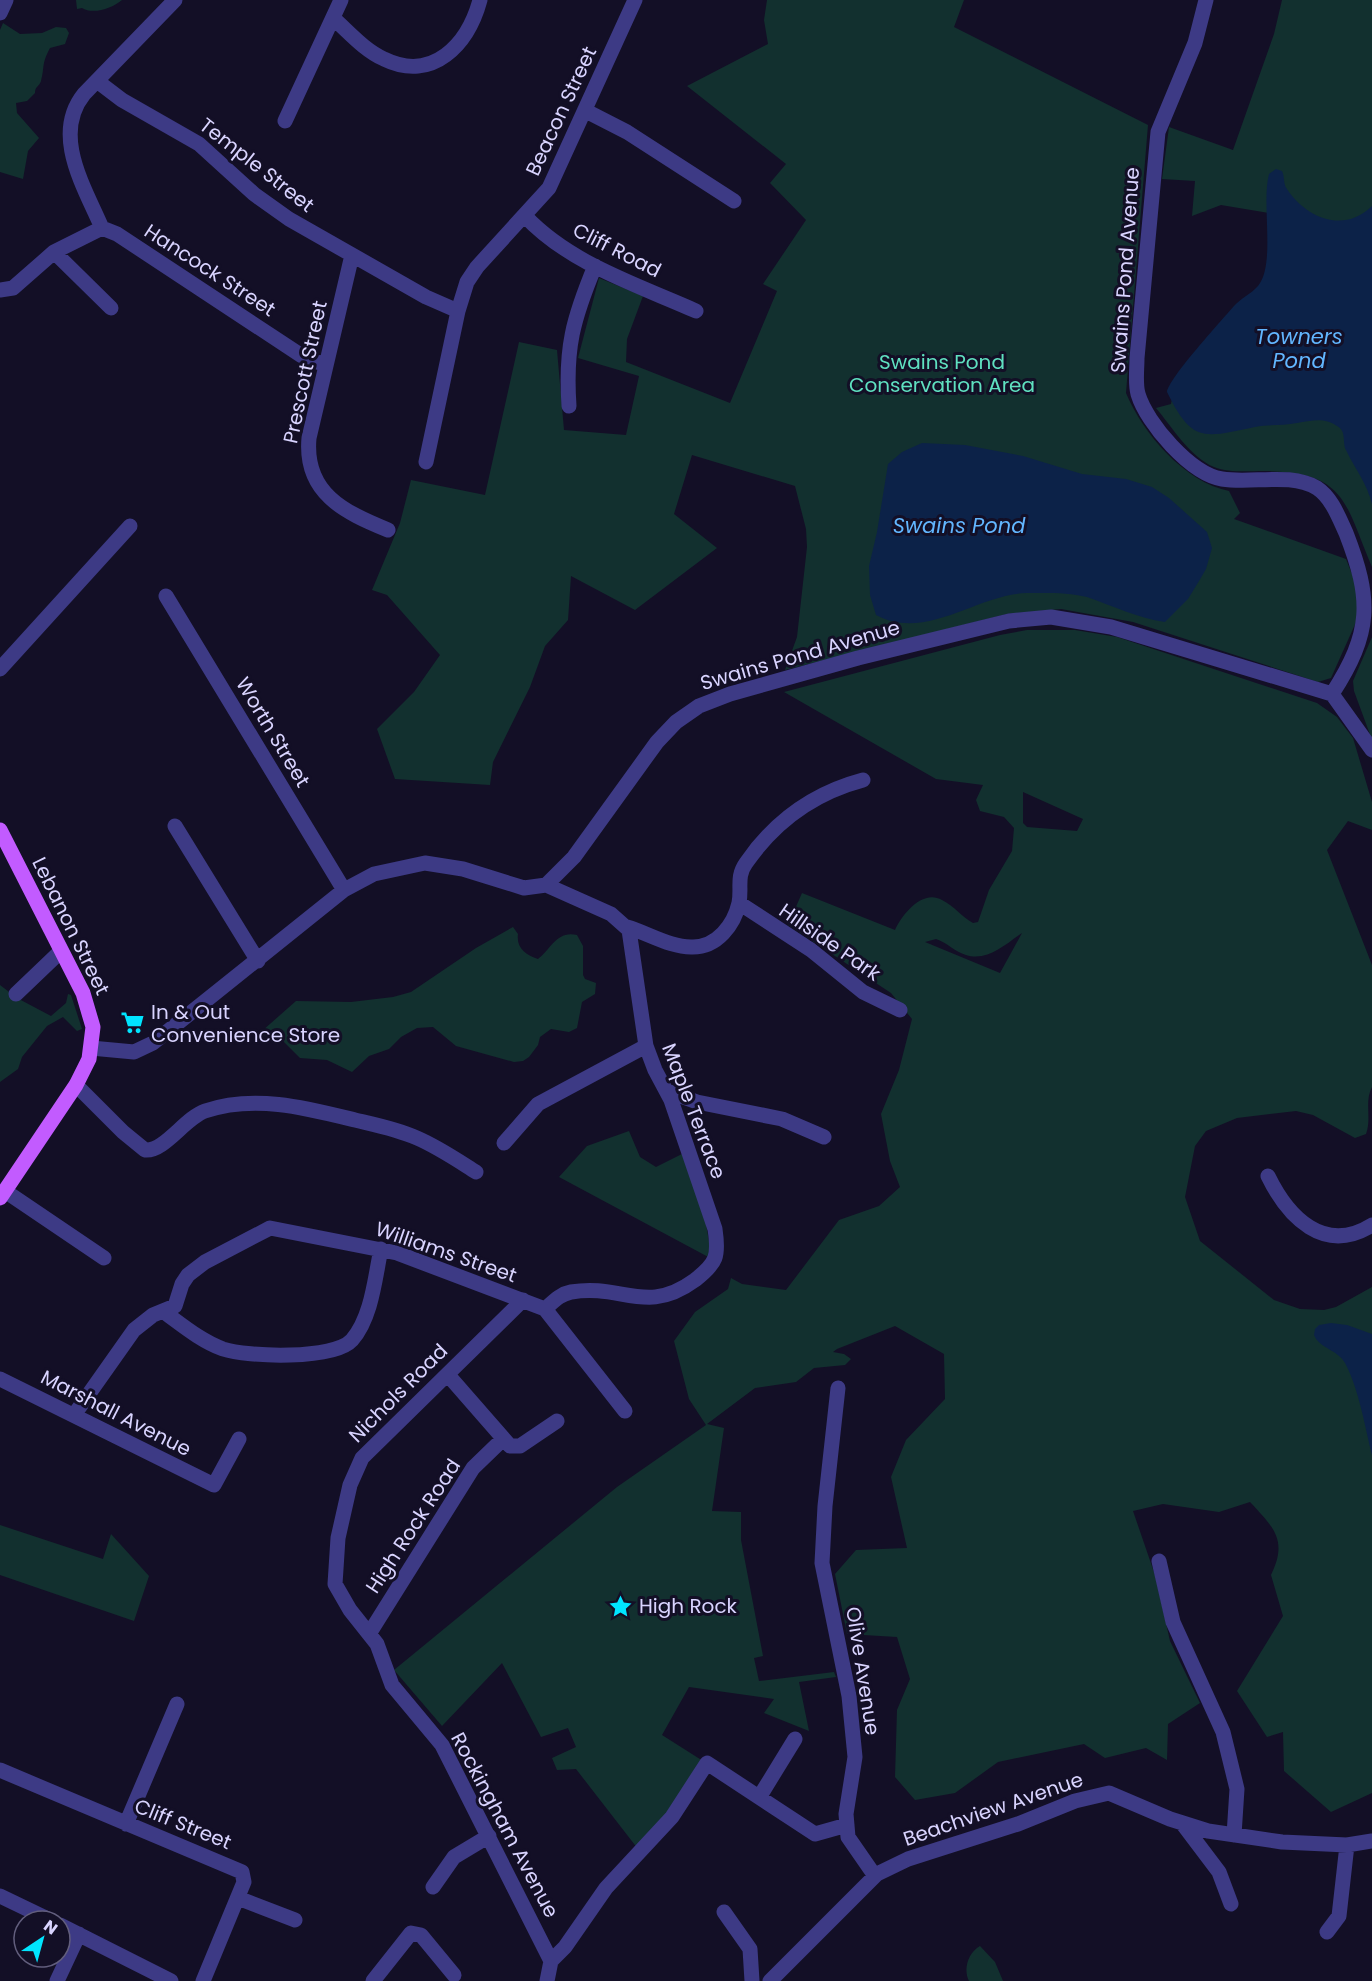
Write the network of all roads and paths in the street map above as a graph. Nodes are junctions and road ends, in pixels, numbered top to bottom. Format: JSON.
{"nodes":[{"id":1,"x":6,"y":0,"type":"edge"},
{"id":2,"x":174,"y":0,"type":"edge"},
{"id":3,"x":341,"y":0,"type":"edge"},
{"id":4,"x":480,"y":0,"type":"edge"},
{"id":5,"x":635,"y":0,"type":"edge"},
{"id":6,"x":1206,"y":0,"type":"edge"},
{"id":7,"x":0,"y":13,"type":"edge"},
{"id":8,"x":333,"y":18,"type":"junction"},
{"id":9,"x":97,"y":81,"type":"junction"},
{"id":10,"x":586,"y":111,"type":"junction"},
{"id":11,"x":285,"y":121,"type":"dead end"},
{"id":12,"x":734,"y":201,"type":"dead end"},
{"id":13,"x":525,"y":216,"type":"junction"},
{"id":14,"x":102,"y":228,"type":"junction"},
{"id":15,"x":54,"y":252,"type":"junction"},
{"id":16,"x":352,"y":255,"type":"junction"},
{"id":17,"x":595,"y":266,"type":"junction"},
{"id":18,"x":0,"y":290,"type":"edge"},
{"id":19,"x":111,"y":308,"type":"dead end"},
{"id":20,"x":458,"y":311,"type":"junction"},
{"id":21,"x":696,"y":311,"type":"dead end"},
{"id":22,"x":326,"y":365,"type":"junction"},
{"id":23,"x":569,"y":406,"type":"dead end"},
{"id":24,"x":426,"y":462,"type":"dead end"},
{"id":25,"x":130,"y":526,"type":"dead end"},
{"id":26,"x":388,"y":530,"type":"dead end"},
{"id":27,"x":166,"y":596,"type":"dead end"},
{"id":28,"x":0,"y":669,"type":"edge"},
{"id":29,"x":1332,"y":694,"type":"junction"},
{"id":30,"x":1372,"y":750,"type":"edge"},
{"id":31,"x":863,"y":780,"type":"dead end"},
{"id":32,"x":175,"y":826,"type":"dead end"},
{"id":33,"x":0,"y":830,"type":"edge"},
{"id":34,"x":546,"y":885,"type":"junction"},
{"id":35,"x":344,"y":890,"type":"junction"},
{"id":36,"x":739,"y":903,"type":"junction"},
{"id":37,"x":627,"y":927,"type":"junction"},
{"id":38,"x":61,"y":951,"type":"junction"},
{"id":39,"x":258,"y":961,"type":"junction"},
{"id":40,"x":16,"y":994,"type":"dead end"},
{"id":41,"x":900,"y":1010,"type":"dead end"},
{"id":42,"x":646,"y":1046,"type":"junction"},
{"id":43,"x":92,"y":1048,"type":"junction"},
{"id":44,"x":76,"y":1085,"type":"junction"},
{"id":45,"x":667,"y":1090,"type":"junction"},
{"id":46,"x":824,"y":1137,"type":"dead end"},
{"id":47,"x":504,"y":1143,"type":"dead end"},
{"id":48,"x":476,"y":1172,"type":"dead end"},
{"id":49,"x":1268,"y":1176,"type":"dead end"},
{"id":50,"x":2,"y":1194,"type":"edge"},
{"id":51,"x":1372,"y":1225,"type":"edge"},
{"id":52,"x":381,"y":1248,"type":"junction"},
{"id":53,"x":104,"y":1258,"type":"dead end"},
{"id":54,"x":523,"y":1300,"type":"junction"},
{"id":55,"x":544,"y":1309,"type":"junction"},
{"id":56,"x":164,"y":1312,"type":"junction"},
{"id":57,"x":448,"y":1375,"type":"junction"},
{"id":58,"x":0,"y":1378,"type":"edge"},
{"id":59,"x":838,"y":1388,"type":"dead end"},
{"id":60,"x":625,"y":1411,"type":"dead end"},
{"id":61,"x":74,"y":1415,"type":"junction"},
{"id":62,"x":557,"y":1421,"type":"dead end"},
{"id":63,"x":239,"y":1440,"type":"dead end"},
{"id":64,"x":502,"y":1440,"type":"junction"},
{"id":65,"x":1159,"y":1561,"type":"dead end"},
{"id":66,"x":369,"y":1634,"type":"junction"},
{"id":67,"x":177,"y":1704,"type":"dead end"},
{"id":68,"x":795,"y":1739,"type":"dead end"},
{"id":69,"x":0,"y":1770,"type":"edge"},
{"id":70,"x":760,"y":1796,"type":"junction"},
{"id":71,"x":1182,"y":1823,"type":"junction"},
{"id":72,"x":126,"y":1824,"type":"junction"},
{"id":73,"x":847,"y":1825,"type":"junction"},
{"id":74,"x":1234,"y":1835,"type":"junction"},
{"id":75,"x":489,"y":1836,"type":"junction"},
{"id":76,"x":1372,"y":1841,"type":"edge"},
{"id":77,"x":1347,"y":1845,"type":"junction"},
{"id":78,"x":875,"y":1876,"type":"junction"},
{"id":79,"x":433,"y":1887,"type":"dead end"},
{"id":80,"x":0,"y":1896,"type":"edge"},
{"id":81,"x":238,"y":1898,"type":"junction"},
{"id":82,"x":1231,"y":1904,"type":"dead end"},
{"id":83,"x":27,"y":1909,"type":"edge"},
{"id":84,"x":724,"y":1912,"type":"dead end"},
{"id":85,"x":295,"y":1920,"type":"dead end"},
{"id":86,"x":72,"y":1931,"type":"edge"},
{"id":87,"x":1327,"y":1932,"type":"dead end"},
{"id":88,"x":79,"y":1934,"type":"junction"},
{"id":89,"x":552,"y":1961,"type":"junction"},
{"id":90,"x":454,"y":1975,"type":"dead end"},
{"id":91,"x":57,"y":1981,"type":"edge"},
{"id":92,"x":171,"y":1981,"type":"edge"},
{"id":93,"x":203,"y":1981,"type":"edge"},
{"id":94,"x":373,"y":1981,"type":"edge"},
{"id":95,"x":547,"y":1981,"type":"edge"},
{"id":96,"x":752,"y":1981,"type":"edge"},
{"id":97,"x":770,"y":1981,"type":"edge"}],
"edges":[{"from":1,"to":7,"type":"street"},
{"from":2,"to":9,"type":"street"},
{"from":3,"to":8,"type":"street"},
{"from":4,"to":8,"type":"street"},
{"from":5,"to":10,"type":"street","name":"Beacon Street"},
{"from":6,"to":29,"type":"street","name":"Swains Pond Avenue"},
{"from":8,"to":11,"type":"street"},
{"from":9,"to":14,"type":"street"},
{"from":9,"to":16,"type":"street","name":"Temple Street"},
{"from":10,"to":12,"type":"street"},
{"from":10,"to":13,"type":"street","name":"Beacon Street"},
{"from":13,"to":17,"type":"street","name":"Cliff Road"},
{"from":13,"to":20,"type":"street","name":"Beacon Street"},
{"from":14,"to":15,"type":"street"},
{"from":14,"to":22,"type":"street","name":"Hancock Street"},
{"from":15,"to":18,"type":"street"},
{"from":15,"to":19,"type":"street"},
{"from":16,"to":20,"type":"street","name":"Temple Street"},
{"from":16,"to":22,"type":"street","name":"Prescott Street"},
{"from":17,"to":21,"type":"street","name":"Cliff Road"},
{"from":17,"to":23,"type":"street"},
{"from":20,"to":24,"type":"street","name":"Beacon Street"},
{"from":22,"to":26,"type":"street","name":"Prescott Street"},
{"from":25,"to":28,"type":"street"},
{"from":27,"to":35,"type":"street","name":"Worth Street"},
{"from":29,"to":30,"type":"street"},
{"from":29,"to":34,"type":"street","name":"Swains Pond Avenue"},
{"from":31,"to":36,"type":"street"},
{"from":32,"to":39,"type":"street"},
{"from":33,"to":38,"type":"main road","name":"Lebanon Street"},
{"from":34,"to":35,"type":"street"},
{"from":34,"to":37,"type":"street"},
{"from":35,"to":39,"type":"street"},
{"from":36,"to":37,"type":"street"},
{"from":36,"to":41,"type":"street","name":"Hillside Park"},
{"from":37,"to":42,"type":"street","name":"Maple Terrace"},
{"from":38,"to":40,"type":"street"},
{"from":38,"to":43,"type":"main road","name":"Lebanon Street"},
{"from":39,"to":43,"type":"street"},
{"from":42,"to":45,"type":"street","name":"Maple Terrace"},
{"from":42,"to":47,"type":"street"},
{"from":43,"to":44,"type":"main road","name":"Lebanon Street"},
{"from":44,"to":48,"type":"street"},
{"from":44,"to":50,"type":"main road","name":"Lebanon Street"},
{"from":45,"to":46,"type":"street"},
{"from":45,"to":55,"type":"street","name":"Maple Terrace"},
{"from":49,"to":51,"type":"street"},
{"from":50,"to":53,"type":"street"},
{"from":52,"to":54,"type":"street","name":"Williams Street"},
{"from":52,"to":56,"type":"street","name":"Williams Street"},
{"from":52,"to":56,"type":"street"},
{"from":54,"to":55,"type":"street","name":"Williams Street"},
{"from":54,"to":57,"type":"street","name":"Nichols Road"},
{"from":55,"to":60,"type":"street","name":"Williams Street"},
{"from":56,"to":61,"type":"street","name":"Williams Street"},
{"from":57,"to":64,"type":"street"},
{"from":57,"to":66,"type":"street","name":"Nichols Road"},
{"from":58,"to":61,"type":"street","name":"Marshall Avenue"},
{"from":59,"to":73,"type":"street","name":"Olive Avenue"},
{"from":61,"to":63,"type":"street","name":"Marshall Avenue"},
{"from":62,"to":64,"type":"street"},
{"from":64,"to":66,"type":"street","name":"High Rock Road"},
{"from":65,"to":74,"type":"street"},
{"from":66,"to":75,"type":"street","name":"Rockingham Avenue"},
{"from":67,"to":72,"type":"street"},
{"from":68,"to":70,"type":"street"},
{"from":69,"to":72,"type":"street","name":"Cliff Street"},
{"from":70,"to":73,"type":"street"},
{"from":70,"to":89,"type":"street"},
{"from":71,"to":74,"type":"street","name":"Beachview Avenue"},
{"from":71,"to":78,"type":"street","name":"Beachview Avenue"},
{"from":71,"to":82,"type":"street"},
{"from":72,"to":81,"type":"street","name":"Cliff Street"},
{"from":73,"to":78,"type":"street","name":"Olive Avenue"},
{"from":74,"to":77,"type":"street","name":"Beachview Avenue"},
{"from":75,"to":79,"type":"street"},
{"from":75,"to":89,"type":"street","name":"Rockingham Avenue"},
{"from":76,"to":77,"type":"street","name":"Beachview Avenue"},
{"from":77,"to":87,"type":"street"},
{"from":78,"to":97,"type":"street"},
{"from":80,"to":83,"type":"street"},
{"from":81,"to":85,"type":"street"},
{"from":81,"to":93,"type":"street","name":"Cliff Street"},
{"from":84,"to":96,"type":"street"},
{"from":86,"to":88,"type":"street"},
{"from":88,"to":91,"type":"street"},
{"from":88,"to":92,"type":"street"},
{"from":89,"to":95,"type":"street"},
{"from":90,"to":94,"type":"street"}]}
